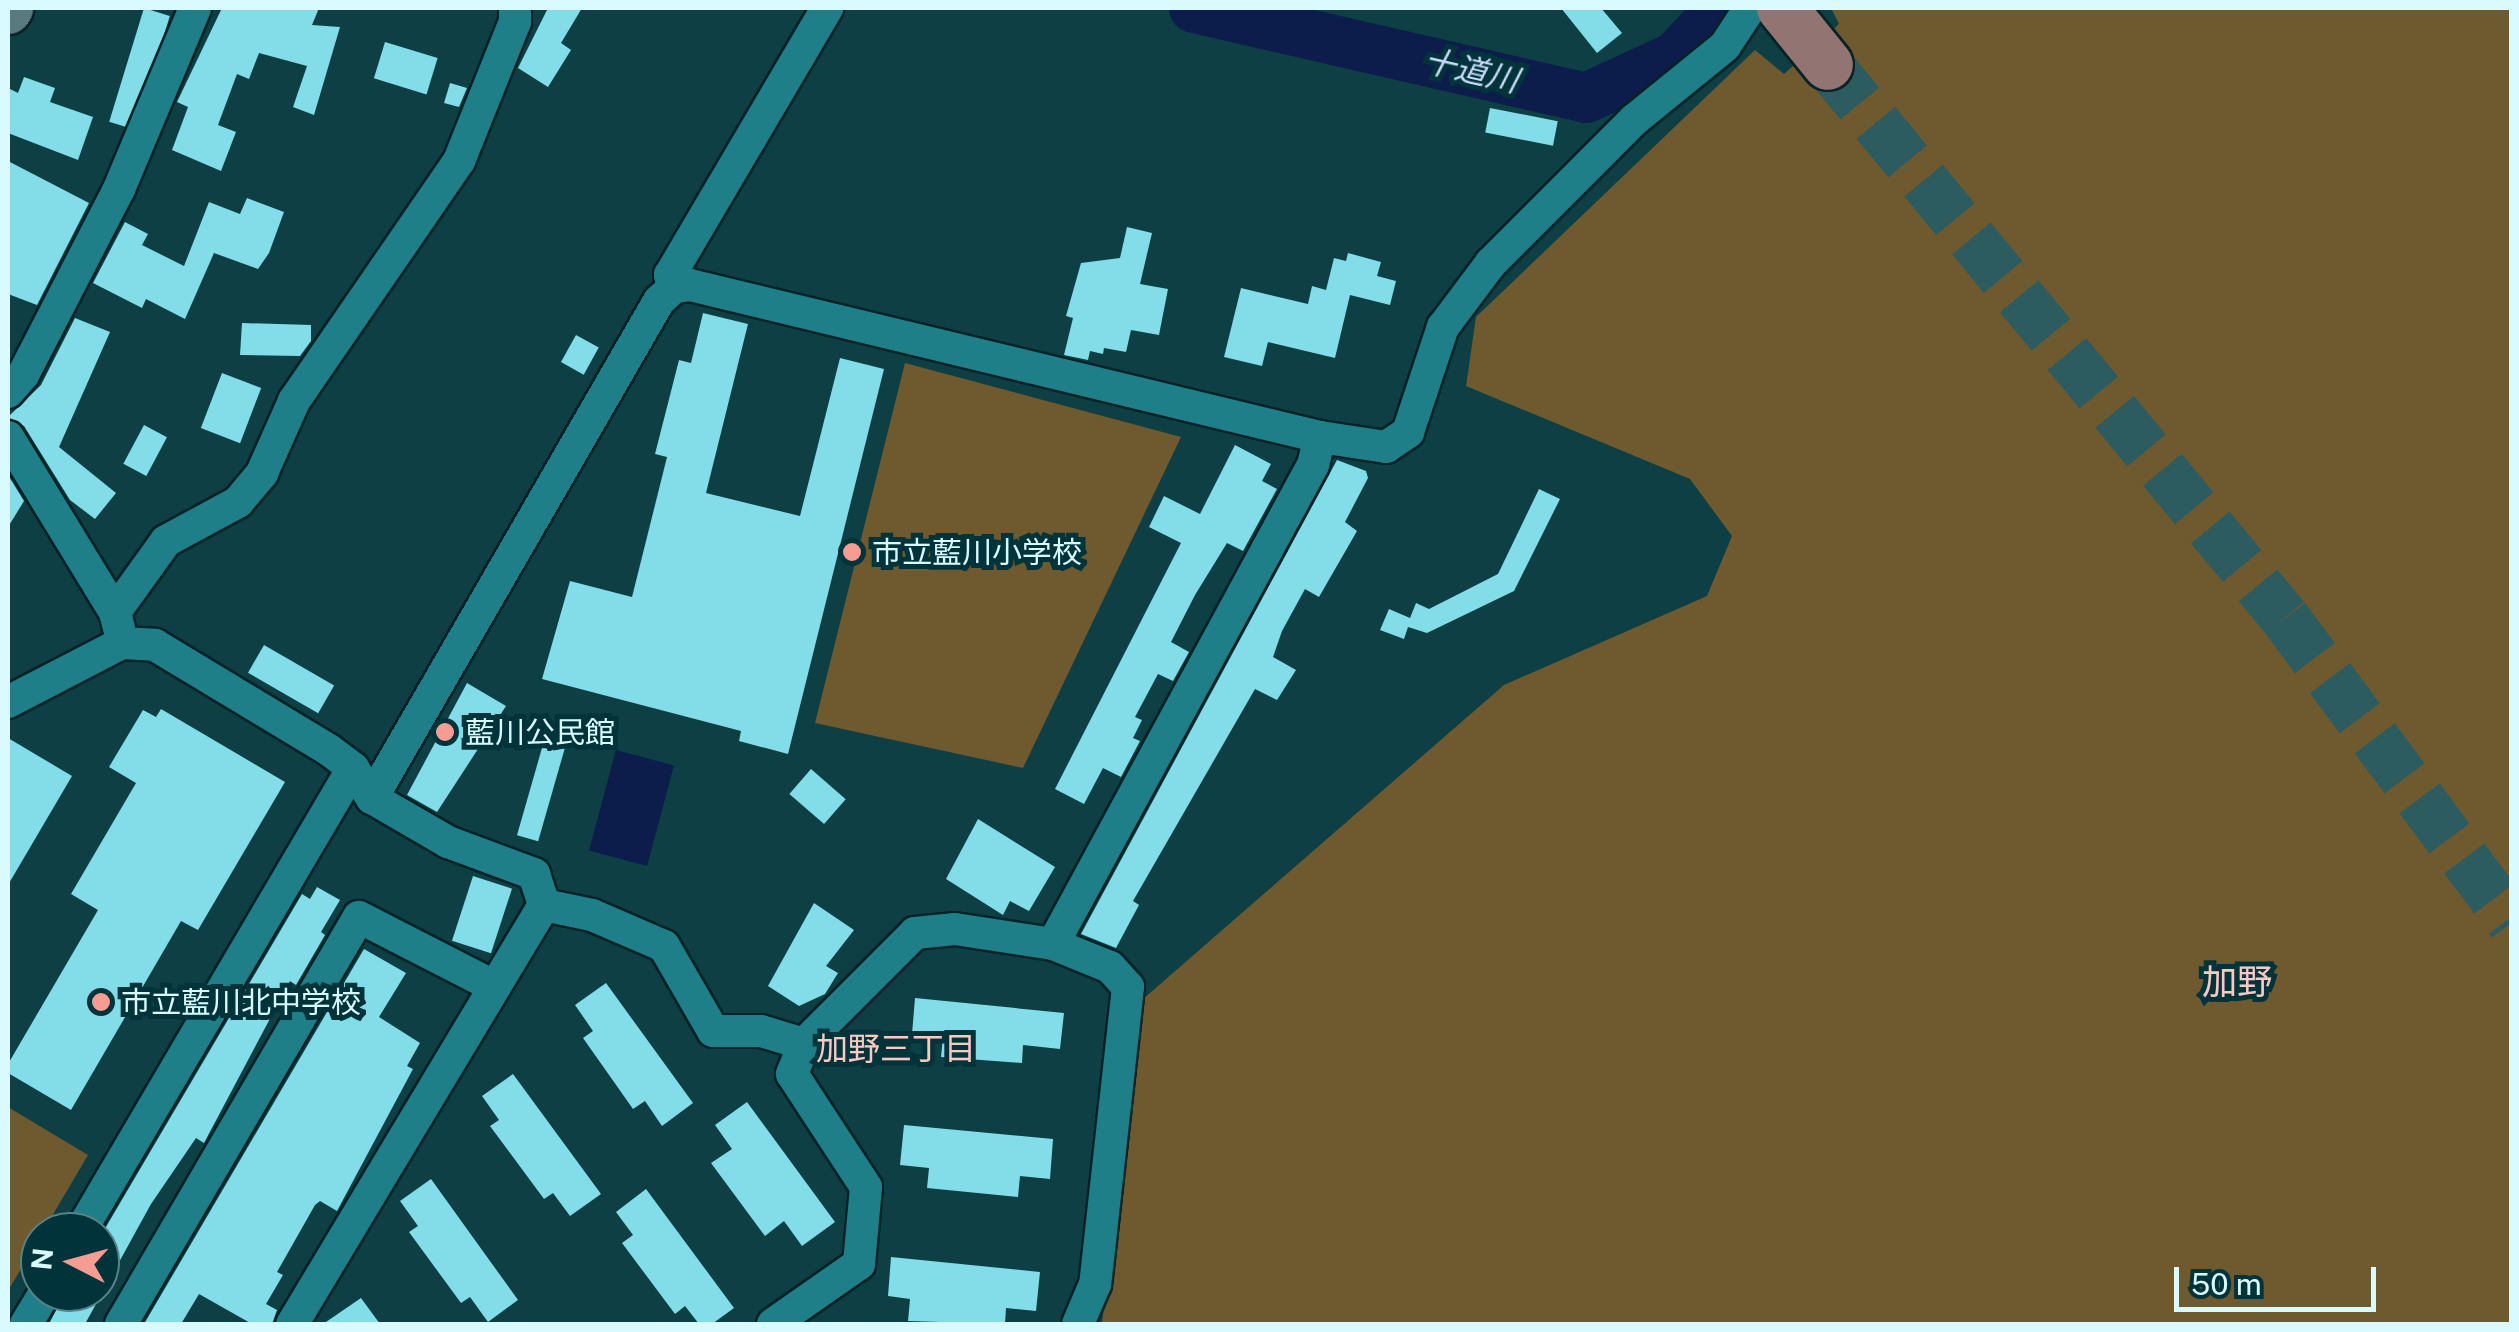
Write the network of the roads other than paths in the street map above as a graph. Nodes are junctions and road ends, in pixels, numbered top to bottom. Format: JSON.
{"nodes":[{"id":1,"x":195,"y":8,"type":"edge"},
{"id":2,"x":514,"y":8,"type":"edge"},
{"id":3,"x":827,"y":8,"type":"edge"},
{"id":4,"x":1749,"y":8,"type":"edge"},
{"id":5,"x":1782,"y":8,"type":"edge"},
{"id":6,"x":1822,"y":57,"type":"tunnel mouth"},
{"id":7,"x":674,"y":287,"type":"junction"},
{"id":8,"x":8,"y":392,"type":"edge"},
{"id":9,"x":8,"y":437,"type":"edge"},
{"id":10,"x":1320,"y":437,"type":"junction"},
{"id":11,"x":119,"y":628,"type":"junction"},
{"id":12,"x":8,"y":702,"type":"edge"},
{"id":13,"x":353,"y":768,"type":"junction"},
{"id":14,"x":372,"y":798,"type":"junction"},
{"id":15,"x":544,"y":905,"type":"junction"},
{"id":16,"x":1053,"y":944,"type":"junction"},
{"id":17,"x":493,"y":986,"type":"junction"},
{"id":18,"x":804,"y":1044,"type":"junction"},
{"id":19,"x":92,"y":1212,"type":"edge"},
{"id":20,"x":122,"y":1324,"type":"edge"},
{"id":21,"x":292,"y":1324,"type":"edge"},
{"id":22,"x":773,"y":1324,"type":"edge"},
{"id":23,"x":1078,"y":1324,"type":"edge"}],
"edges":[{"from":1,"to":8,"type":"street"},
{"from":2,"to":11,"type":"street"},
{"from":3,"to":7,"type":"street"},
{"from":4,"to":10,"type":"street"},
{"from":5,"to":6,"type":"main road"},
{"from":7,"to":10,"type":"street"},
{"from":7,"to":14,"type":"street"},
{"from":9,"to":11,"type":"street"},
{"from":10,"to":16,"type":"street"},
{"from":11,"to":12,"type":"street"},
{"from":11,"to":13,"type":"street"},
{"from":13,"to":14,"type":"street"},
{"from":13,"to":19,"type":"street"},
{"from":14,"to":15,"type":"street"},
{"from":15,"to":17,"type":"street"},
{"from":15,"to":18,"type":"street"},
{"from":16,"to":18,"type":"street"},
{"from":16,"to":23,"type":"street"},
{"from":17,"to":20,"type":"street"},
{"from":17,"to":21,"type":"street"},
{"from":18,"to":22,"type":"street"}]}
